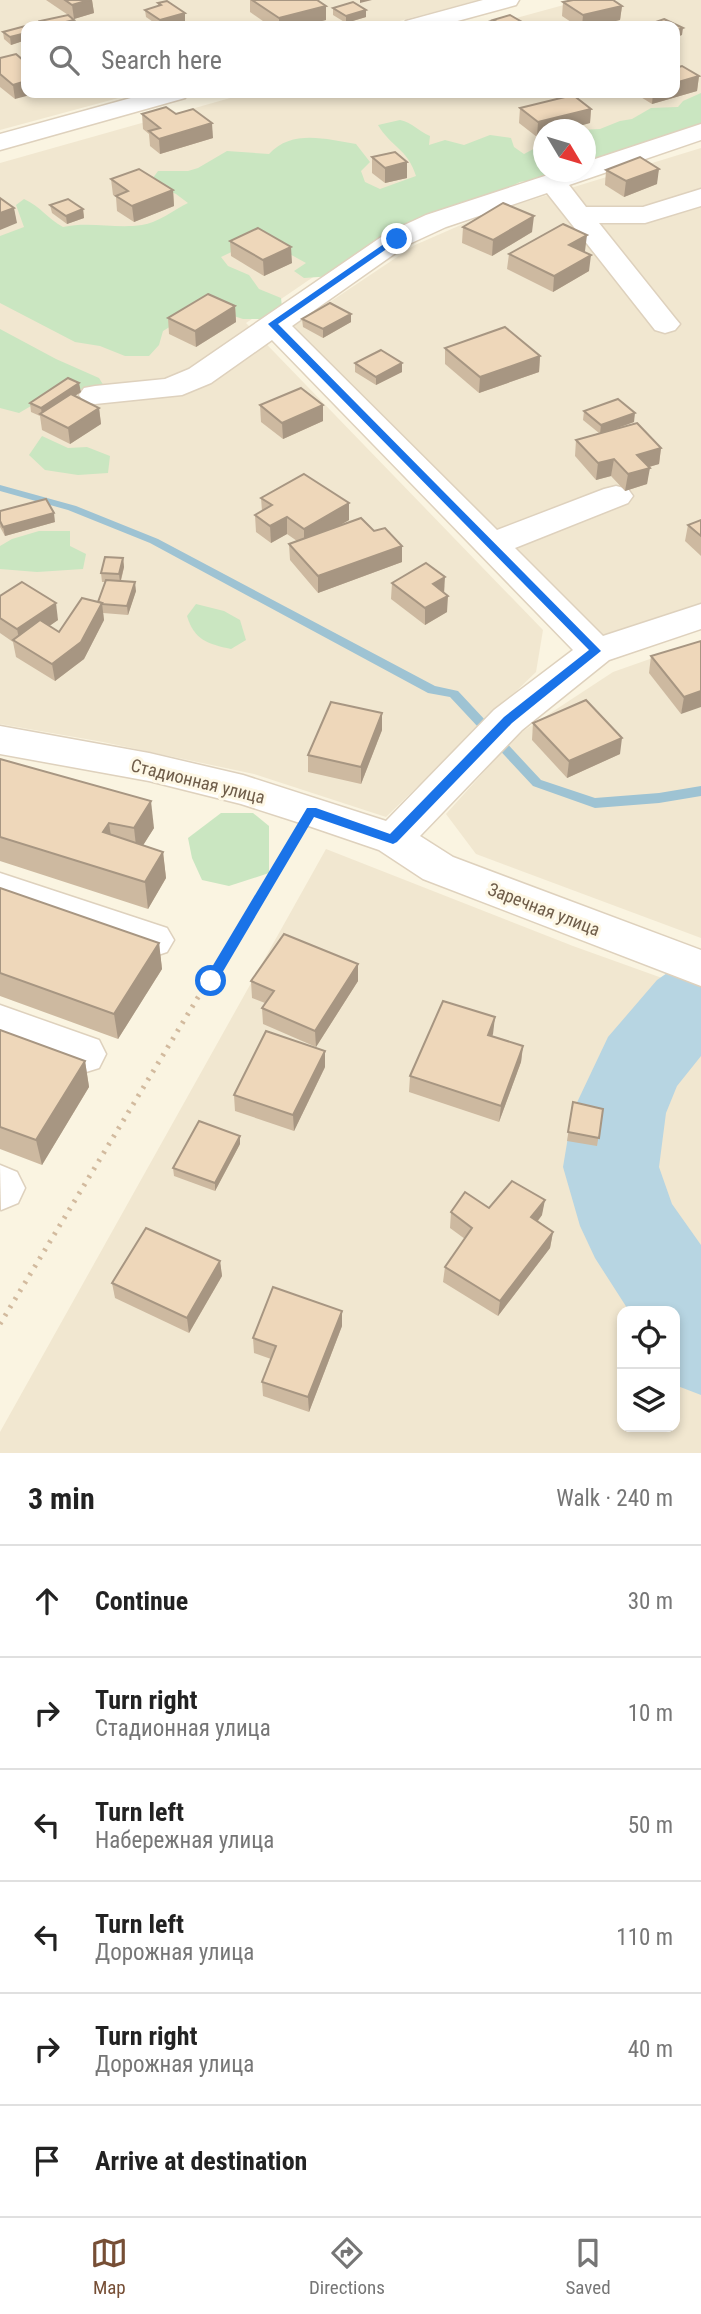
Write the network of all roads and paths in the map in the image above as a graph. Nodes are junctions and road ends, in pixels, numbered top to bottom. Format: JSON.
{"nodes":[{"id":1,"x":509,"y":0,"type":"edge"},
{"id":2,"x":432,"y":21,"type":"edge"},
{"id":3,"x":158,"y":98,"type":"edge"},
{"id":4,"x":701,"y":132,"type":"edge"},
{"id":5,"x":0,"y":142,"type":"edge"},
{"id":6,"x":553,"y":183,"type":"junction"},
{"id":7,"x":701,"y":197,"type":"edge"},
{"id":8,"x":578,"y":215,"type":"junction"},
{"id":9,"x":273,"y":324,"type":"junction"},
{"id":10,"x":665,"y":324,"type":"dead end"},
{"id":11,"x":95,"y":395,"type":"dead end"},
{"id":12,"x":616,"y":496,"type":"dead end"},
{"id":13,"x":493,"y":544,"type":"junction"},
{"id":14,"x":701,"y":616,"type":"edge"},
{"id":15,"x":596,"y":651,"type":"junction"},
{"id":16,"x":0,"y":740,"type":"edge"},
{"id":17,"x":311,"y":811,"type":"junction"},
{"id":18,"x":393,"y":839,"type":"junction"},
{"id":19,"x":0,"y":889,"type":"edge"},
{"id":20,"x":152,"y":940,"type":"edge"},
{"id":21,"x":682,"y":961,"type":"edge"},
{"id":22,"x":0,"y":1024,"type":"edge"},
{"id":23,"x":83,"y":1054,"type":"dead end"},
{"id":24,"x":0,"y":1324,"type":"edge"}],
"edges":[{"from":1,"to":2,"type":"street"},
{"from":3,"to":5,"type":"street"},
{"from":4,"to":6,"type":"street"},
{"from":6,"to":8,"type":"street"},
{"from":6,"to":9,"type":"street"},
{"from":7,"to":8,"type":"street"},
{"from":8,"to":10,"type":"street"},
{"from":9,"to":11,"type":"street"},
{"from":9,"to":13,"type":"street"},
{"from":12,"to":13,"type":"street"},
{"from":13,"to":15,"type":"street"},
{"from":14,"to":15,"type":"street"},
{"from":15,"to":18,"type":"street"},
{"from":16,"to":17,"type":"street","name":"Стадионная улица"},
{"from":17,"to":18,"type":"street","name":"Стадионная улица"},
{"from":17,"to":24,"type":"path"},
{"from":18,"to":21,"type":"street","name":"Заречная улица"},
{"from":19,"to":20,"type":"street"},
{"from":22,"to":23,"type":"street"}]}
